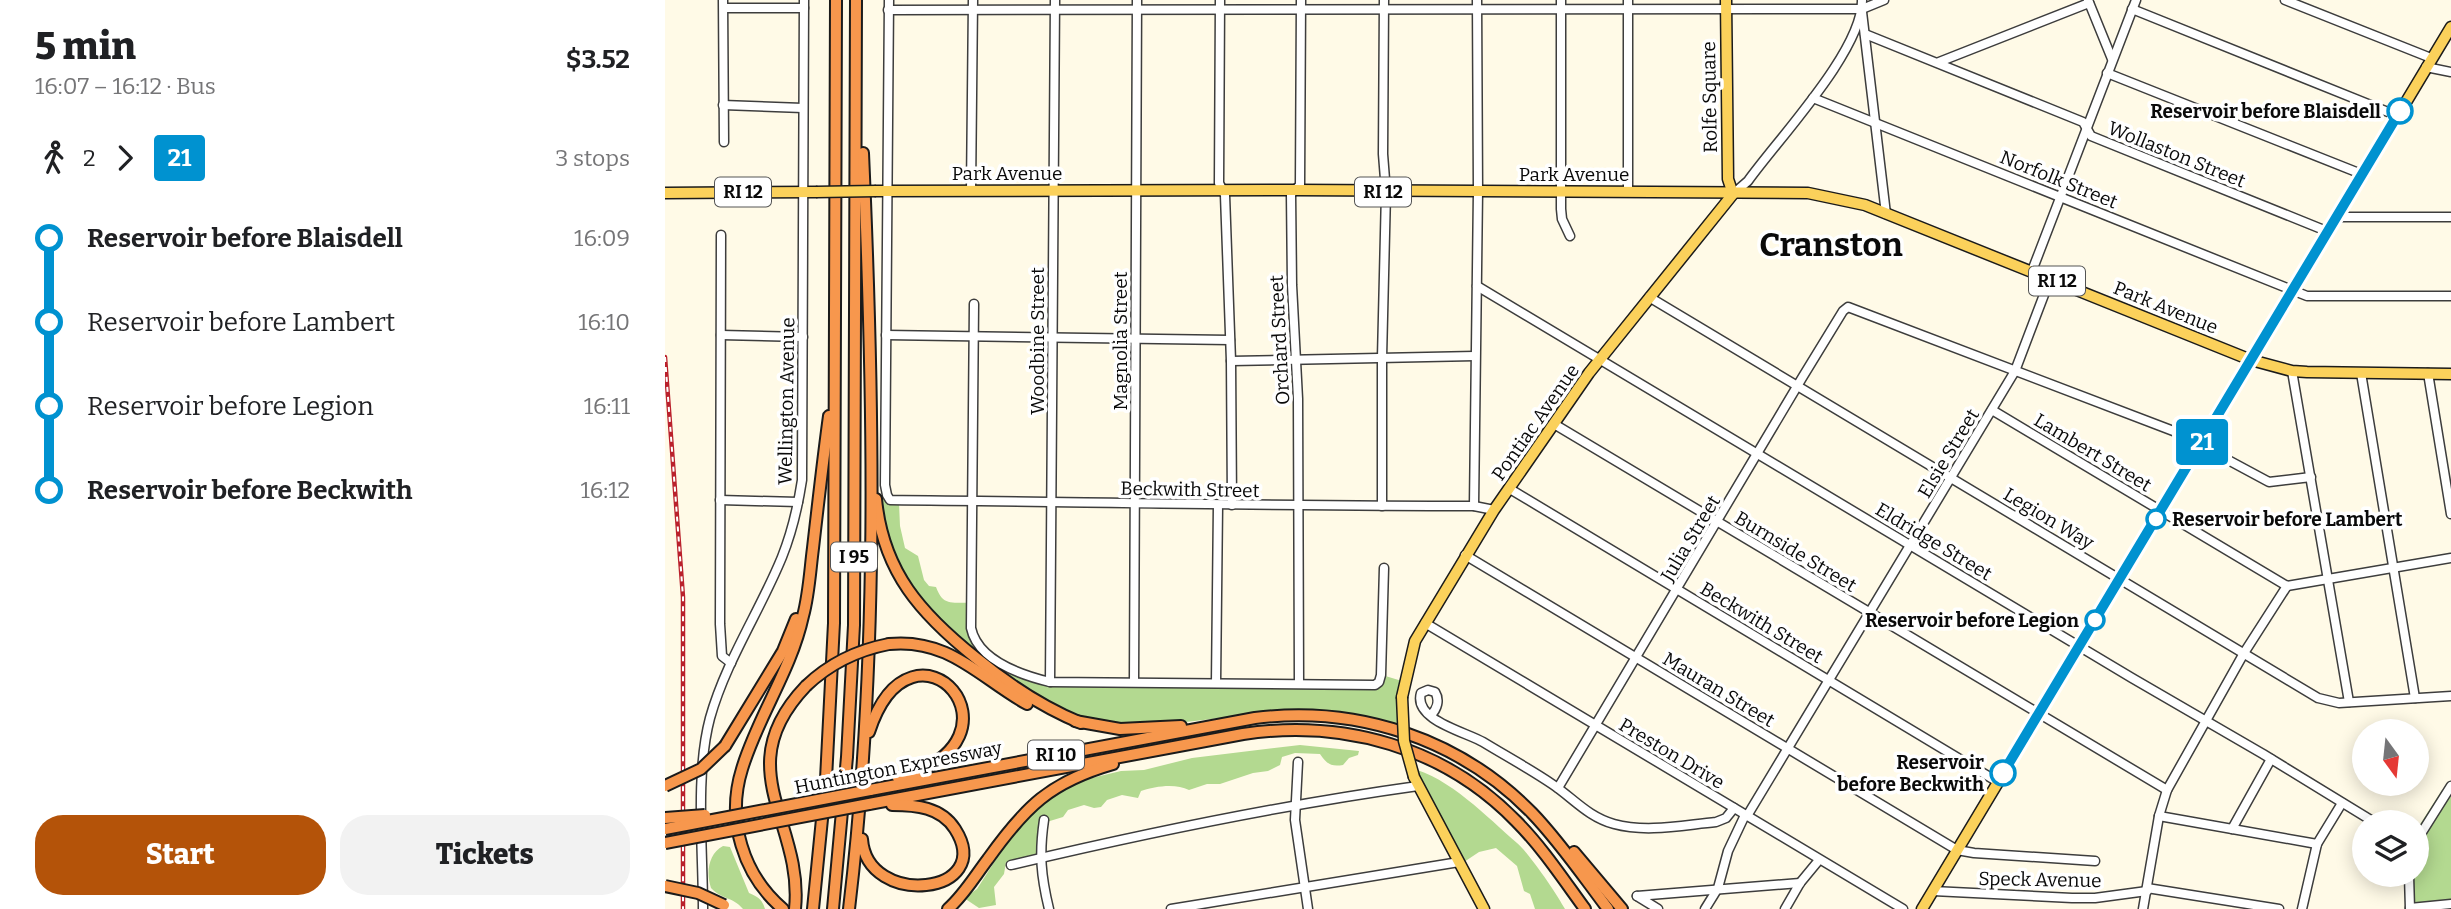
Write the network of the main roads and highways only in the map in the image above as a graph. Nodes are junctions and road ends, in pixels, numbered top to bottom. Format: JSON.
{"nodes":[{"id":1,"x":836,"y":0,"type":"edge"},
{"id":2,"x":856,"y":3,"type":"edge"},
{"id":3,"x":1726,"y":5,"type":"edge"},
{"id":4,"x":2451,"y":27,"type":"edge"},
{"id":5,"x":665,"y":193,"type":"edge"},
{"id":6,"x":1733,"y":194,"type":"junction"},
{"id":7,"x":869,"y":348,"type":"junction"},
{"id":8,"x":2251,"y":360,"type":"junction"},
{"id":9,"x":2451,"y":373,"type":"edge"},
{"id":10,"x":835,"y":375,"type":"junction"},
{"id":11,"x":810,"y":565,"type":"junction"},
{"id":12,"x":1243,"y":721,"type":"junction"},
{"id":13,"x":1081,"y":723,"type":"junction"},
{"id":14,"x":1204,"y":741,"type":"junction"},
{"id":15,"x":864,"y":748,"type":"junction"},
{"id":16,"x":665,"y":786,"type":"edge"},
{"id":17,"x":870,"y":788,"type":"junction"},
{"id":18,"x":864,"y":800,"type":"junction"},
{"id":19,"x":1523,"y":804,"type":"junction"},
{"id":20,"x":753,"y":812,"type":"junction"},
{"id":21,"x":665,"y":818,"type":"edge"},
{"id":22,"x":1010,"y":828,"type":"junction"},
{"id":23,"x":665,"y":829,"type":"edge"},
{"id":24,"x":665,"y":843,"type":"edge"},
{"id":25,"x":869,"y":879,"type":"dead end"},
{"id":26,"x":665,"y":886,"type":"edge"},
{"id":27,"x":944,"y":894,"type":"dead end"},
{"id":28,"x":780,"y":906,"type":"edge"},
{"id":29,"x":727,"y":907,"type":"edge"},
{"id":30,"x":795,"y":909,"type":"edge"},
{"id":31,"x":813,"y":909,"type":"edge"},
{"id":32,"x":833,"y":909,"type":"edge"},
{"id":33,"x":849,"y":909,"type":"edge"},
{"id":34,"x":948,"y":909,"type":"edge"},
{"id":35,"x":958,"y":909,"type":"edge"},
{"id":36,"x":1484,"y":909,"type":"edge"},
{"id":37,"x":1585,"y":909,"type":"edge"},
{"id":38,"x":1608,"y":909,"type":"edge"},
{"id":39,"x":1622,"y":909,"type":"edge"},
{"id":40,"x":1922,"y":909,"type":"edge"}],
"edges":[{"from":1,"to":10,"type":"highway","number":"I 95"},
{"from":2,"to":7,"type":"highway"},
{"from":2,"to":32,"type":"highway","number":"I 95"},
{"from":3,"to":6,"type":"main road","name":"Rolfe Square"},
{"from":4,"to":8,"type":"main road"},
{"from":5,"to":6,"type":"main road","name":"Park Avenue","number":"RI 12","bridge":true},
{"from":6,"to":8,"type":"main road","name":"Park Avenue","number":"RI 12"},
{"from":6,"to":36,"type":"main road","name":"Pontiac Avenue","bridge":true},
{"from":7,"to":13,"type":"highway"},
{"from":7,"to":15,"type":"highway"},
{"from":8,"to":9,"type":"main road","name":"Park Avenue","number":"RI 12"},
{"from":8,"to":40,"type":"main road"},
{"from":10,"to":11,"type":"highway"},
{"from":10,"to":31,"type":"highway","number":"I 95"},
{"from":11,"to":16,"type":"highway","bridge":true},
{"from":11,"to":28,"type":"highway"},
{"from":12,"to":13,"type":"highway"},
{"from":12,"to":17,"type":"highway","name":"Huntington Expressway","number":"RI 10"},
{"from":12,"to":19,"type":"highway","name":"Huntington Expressway","number":"RI 10"},
{"from":13,"to":30,"type":"highway","bridge":true},
{"from":14,"to":18,"type":"highway","name":"Huntington Expressway","number":"RI 10"},
{"from":14,"to":22,"type":"highway"},
{"from":14,"to":37,"type":"highway","name":"Huntington Expressway","number":"RI 10"},
{"from":15,"to":17,"type":"highway"},
{"from":15,"to":18,"type":"highway"},
{"from":17,"to":18,"type":"highway","bridge":true},
{"from":18,"to":20,"type":"highway","name":"Huntington Expressway","number":"RI 10","bridge":true},
{"from":18,"to":24,"type":"highway","name":"Huntington Expressway","number":"RI 10","bridge":true},
{"from":18,"to":25,"type":"highway"},
{"from":18,"to":27,"type":"highway"},
{"from":18,"to":33,"type":"highway"},
{"from":19,"to":38,"type":"highway","name":"Huntington Expressway","number":"RI 10"},
{"from":19,"to":39,"type":"highway"},
{"from":20,"to":21,"type":"highway","bridge":true},
{"from":20,"to":23,"type":"highway","name":"Huntington Expressway","number":"RI 10","bridge":true},
{"from":22,"to":34,"type":"highway"},
{"from":22,"to":35,"type":"highway"},
{"from":26,"to":29,"type":"highway","bridge":true}]}
